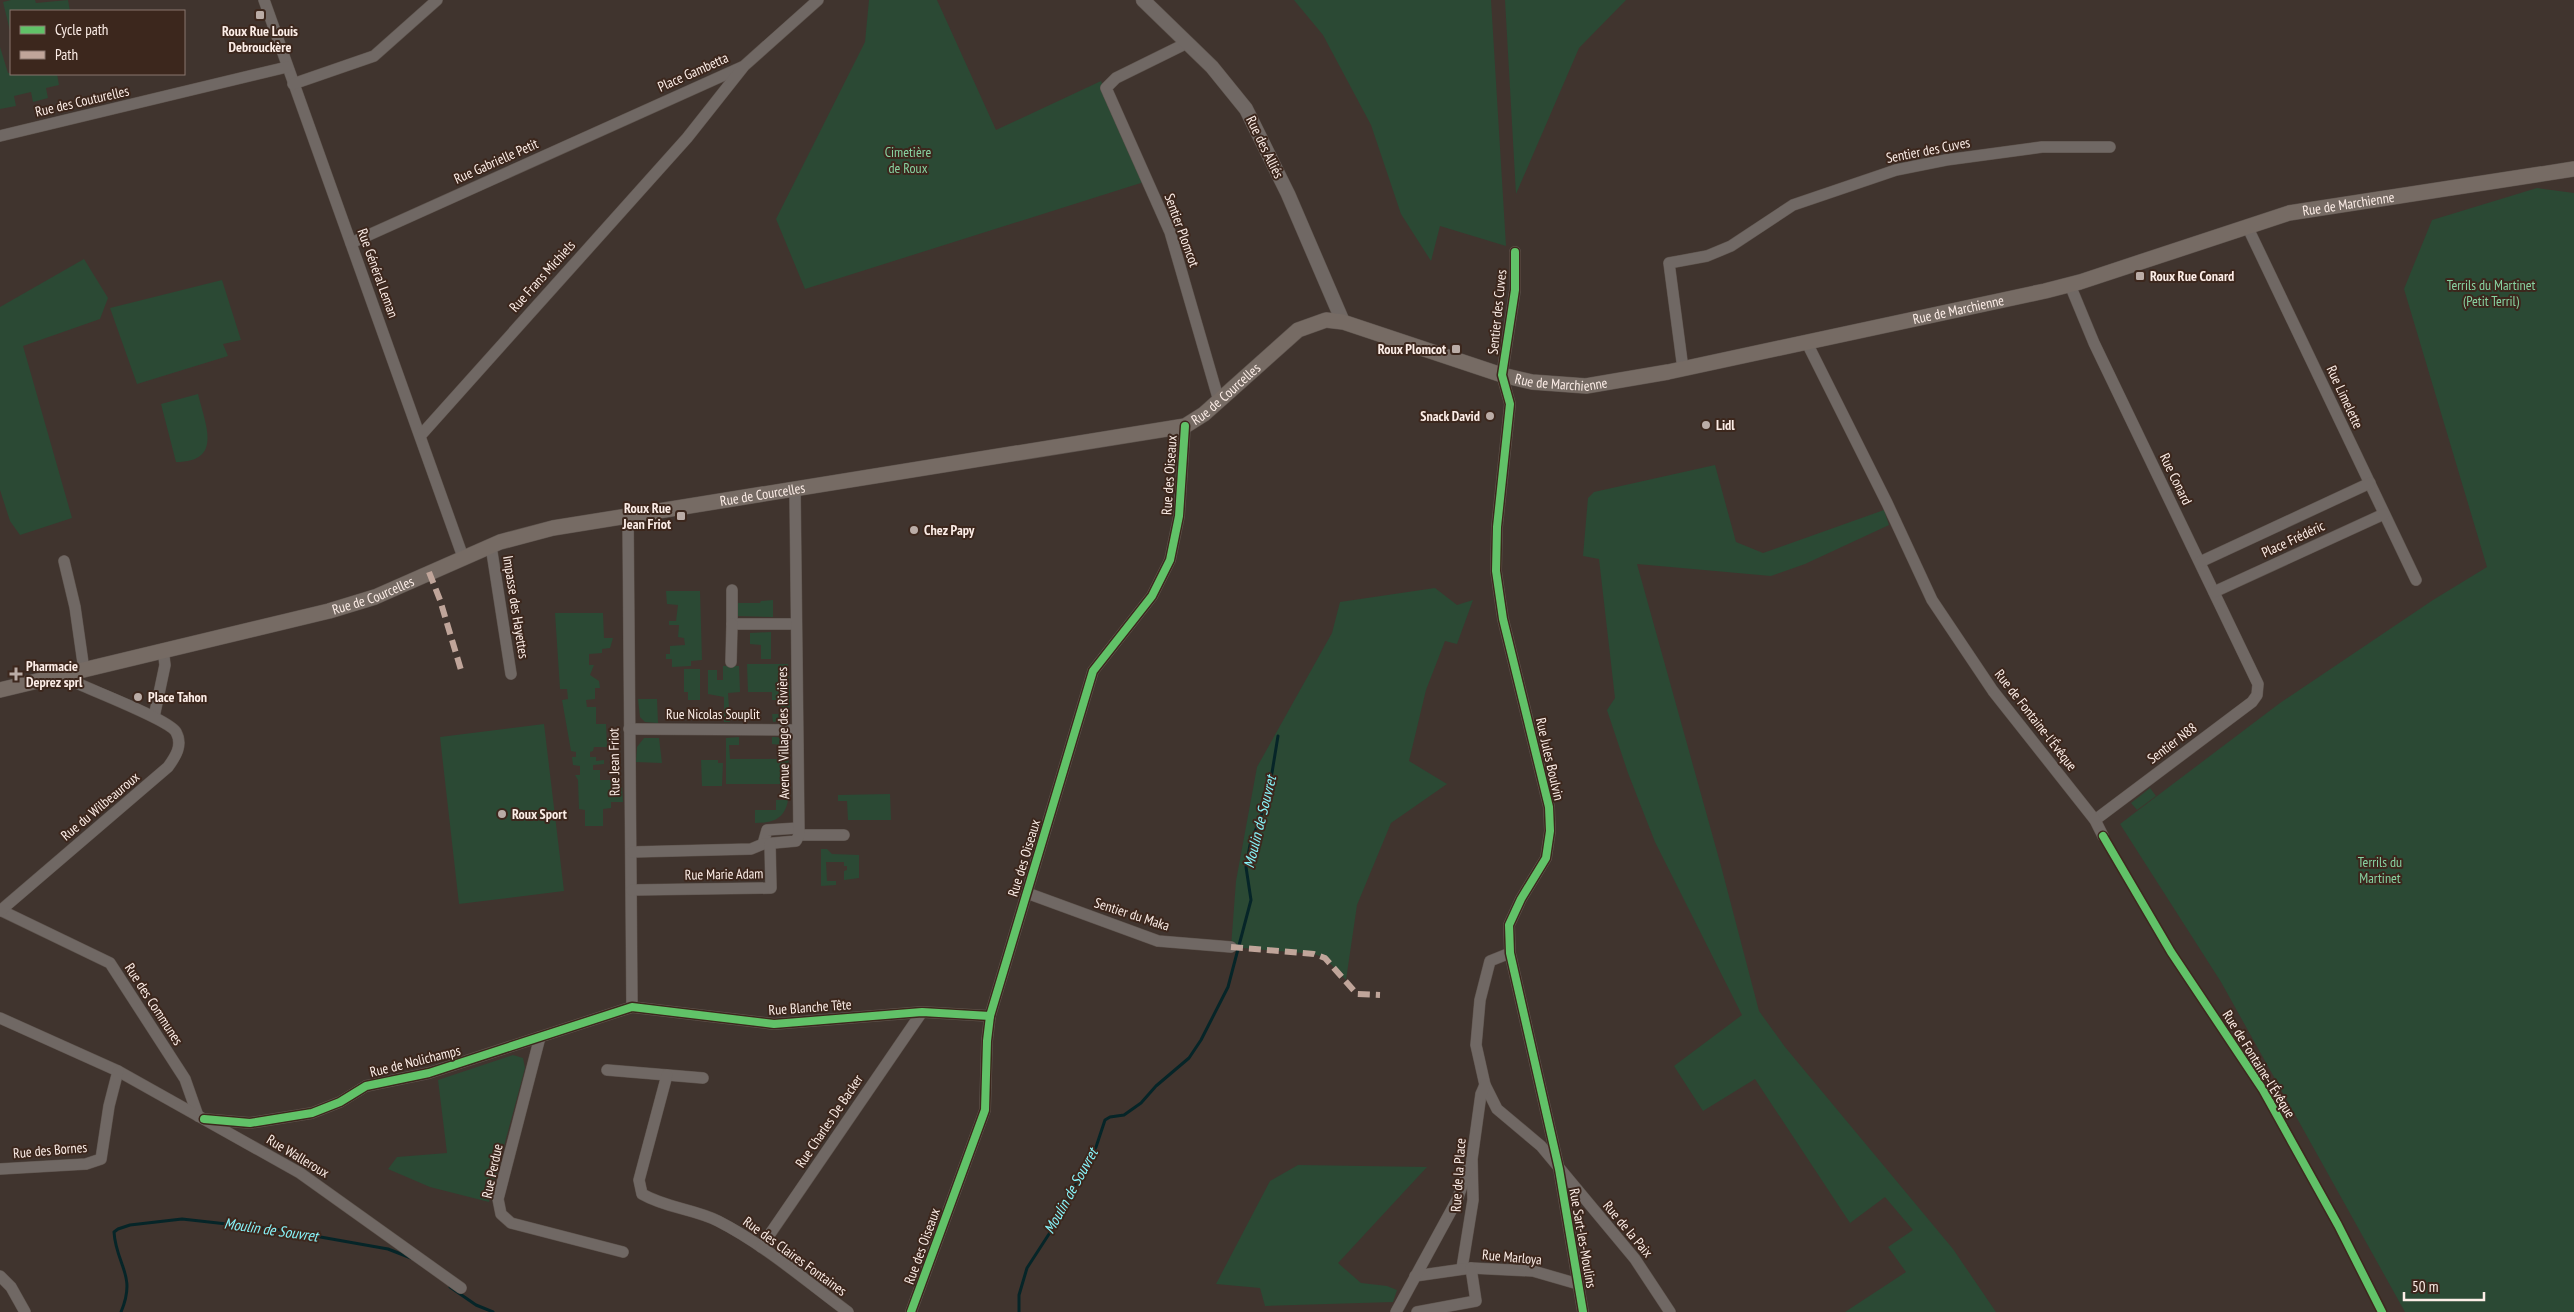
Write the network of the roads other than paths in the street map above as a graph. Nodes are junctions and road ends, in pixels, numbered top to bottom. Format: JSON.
{"nodes":[{"id":1,"x":264,"y":0,"type":"edge"},
{"id":2,"x":437,"y":0,"type":"edge"},
{"id":3,"x":818,"y":0,"type":"edge"},
{"id":4,"x":1143,"y":0,"type":"edge"},
{"id":5,"x":1188,"y":43,"type":"junction"},
{"id":6,"x":744,"y":66,"type":"junction"},
{"id":7,"x":288,"y":67,"type":"junction"},
{"id":8,"x":293,"y":84,"type":"junction"},
{"id":9,"x":654,"y":106,"type":"joint"},
{"id":10,"x":0,"y":136,"type":"edge"},
{"id":11,"x":687,"y":138,"type":"joint"},
{"id":12,"x":2110,"y":147,"type":"dead end"},
{"id":13,"x":2574,"y":169,"type":"edge"},
{"id":14,"x":2247,"y":226,"type":"junction"},
{"id":15,"x":351,"y":243,"type":"junction"},
{"id":16,"x":1515,"y":252,"type":"dead end"},
{"id":17,"x":2070,"y":285,"type":"junction"},
{"id":18,"x":1343,"y":322,"type":"junction"},
{"id":19,"x":1807,"y":343,"type":"junction"},
{"id":20,"x":1683,"y":369,"type":"junction"},
{"id":21,"x":1502,"y":375,"type":"junction"},
{"id":22,"x":1218,"y":401,"type":"junction"},
{"id":23,"x":1185,"y":426,"type":"junction"},
{"id":24,"x":420,"y":435,"type":"junction"},
{"id":25,"x":2370,"y":483,"type":"junction"},
{"id":26,"x":795,"y":490,"type":"junction"},
{"id":27,"x":2384,"y":514,"type":"junction"},
{"id":28,"x":628,"y":516,"type":"junction"},
{"id":29,"x":491,"y":546,"type":"junction"},
{"id":30,"x":463,"y":557,"type":"junction"},
{"id":31,"x":64,"y":561,"type":"dead end"},
{"id":32,"x":2200,"y":562,"type":"junction"},
{"id":33,"x":2416,"y":580,"type":"dead end"},
{"id":34,"x":732,"y":590,"type":"dead end"},
{"id":35,"x":2214,"y":592,"type":"junction"},
{"id":36,"x":732,"y":624,"type":"junction"},
{"id":37,"x":796,"y":624,"type":"junction"},
{"id":38,"x":163,"y":649,"type":"junction"},
{"id":39,"x":732,"y":662,"type":"dead end"},
{"id":40,"x":79,"y":671,"type":"junction"},
{"id":41,"x":512,"y":674,"type":"dead end"},
{"id":42,"x":2258,"y":684,"type":"joint"},
{"id":43,"x":0,"y":690,"type":"edge"},
{"id":44,"x":154,"y":717,"type":"junction"},
{"id":45,"x":628,"y":729,"type":"junction"},
{"id":46,"x":798,"y":730,"type":"junction"},
{"id":47,"x":2095,"y":820,"type":"junction"},
{"id":48,"x":798,"y":835,"type":"junction"},
{"id":49,"x":844,"y":835,"type":"dead end"},
{"id":50,"x":2103,"y":836,"type":"dead end"},
{"id":51,"x":767,"y":844,"type":"junction"},
{"id":52,"x":632,"y":852,"type":"junction"},
{"id":53,"x":632,"y":890,"type":"junction"},
{"id":54,"x":1027,"y":894,"type":"junction"},
{"id":55,"x":0,"y":910,"type":"edge"},
{"id":56,"x":1231,"y":947,"type":"dead end"},
{"id":57,"x":1510,"y":953,"type":"junction"},
{"id":58,"x":632,"y":1007,"type":"junction"},
{"id":59,"x":922,"y":1012,"type":"junction"},
{"id":60,"x":990,"y":1016,"type":"junction"},
{"id":61,"x":0,"y":1018,"type":"edge"},
{"id":62,"x":540,"y":1038,"type":"junction"},
{"id":63,"x":607,"y":1070,"type":"dead end"},
{"id":64,"x":118,"y":1071,"type":"junction"},
{"id":65,"x":667,"y":1075,"type":"junction"},
{"id":66,"x":703,"y":1078,"type":"dead end"},
{"id":67,"x":1485,"y":1085,"type":"junction"},
{"id":68,"x":201,"y":1118,"type":"junction"},
{"id":69,"x":1472,"y":1159,"type":"junction"},
{"id":70,"x":0,"y":1169,"type":"edge"},
{"id":71,"x":1559,"y":1169,"type":"junction"},
{"id":72,"x":761,"y":1247,"type":"junction"},
{"id":73,"x":623,"y":1252,"type":"dead end"},
{"id":74,"x":1466,"y":1268,"type":"junction"},
{"id":75,"x":0,"y":1276,"type":"edge"},
{"id":76,"x":1415,"y":1276,"type":"junction"},
{"id":77,"x":1578,"y":1284,"type":"junction"},
{"id":78,"x":461,"y":1288,"type":"dead end"},
{"id":79,"x":25,"y":1312,"type":"edge"},
{"id":80,"x":848,"y":1312,"type":"edge"},
{"id":81,"x":910,"y":1312,"type":"edge"},
{"id":82,"x":1396,"y":1312,"type":"edge"},
{"id":83,"x":1417,"y":1312,"type":"edge"},
{"id":84,"x":1583,"y":1312,"type":"edge"},
{"id":85,"x":1670,"y":1312,"type":"edge"}],
"edges":[{"from":1,"to":7,"type":"street","name":"Rue Général Leman"},
{"from":2,"to":8,"type":"street"},
{"from":3,"to":6,"type":"street","name":"Place Gambetta"},
{"from":4,"to":5,"type":"street","name":"Rue des Alliés"},
{"from":5,"to":18,"type":"street","name":"Rue des Alliés"},
{"from":5,"to":22,"type":"street","name":"Sentier Plomcot"},
{"from":6,"to":9,"type":"street","name":"Place Gambetta"},
{"from":6,"to":11,"type":"street","name":"Place Gambetta"},
{"from":7,"to":8,"type":"street","name":"Rue Général Leman"},
{"from":7,"to":10,"type":"street","name":"Rue des Couturelles"},
{"from":8,"to":15,"type":"street","name":"Rue Général Leman"},
{"from":9,"to":15,"type":"street","name":"Rue Gabrielle Petit"},
{"from":11,"to":24,"type":"street","name":"Rue Frans Michiels"},
{"from":12,"to":20,"type":"street","name":"Sentier des Cuves"},
{"from":13,"to":14,"type":"main road","name":"Rue de Marchienne"},
{"from":14,"to":17,"type":"main road","name":"Rue de Marchienne"},
{"from":14,"to":25,"type":"street","name":"Rue Limelette"},
{"from":15,"to":24,"type":"street","name":"Rue Général Leman"},
{"from":16,"to":21,"type":"street","name":"Sentier des Cuves"},
{"from":17,"to":19,"type":"main road","name":"Rue de Marchienne"},
{"from":17,"to":32,"type":"street","name":"Rue Conard"},
{"from":18,"to":21,"type":"main road","name":"Rue de Marchienne"},
{"from":18,"to":22,"type":"main road","name":"Rue de Courcelles"},
{"from":19,"to":20,"type":"main road","name":"Rue de Marchienne"},
{"from":19,"to":47,"type":"street","name":"Rue de Fontaine-l'Évêque"},
{"from":20,"to":21,"type":"main road","name":"Rue de Marchienne"},
{"from":21,"to":57,"type":"street","name":"Rue Jules Boulvin"},
{"from":22,"to":23,"type":"main road","name":"Rue de Courcelles"},
{"from":23,"to":26,"type":"main road","name":"Rue de Courcelles"},
{"from":23,"to":54,"type":"street","name":"Rue des Oiseaux"},
{"from":24,"to":30,"type":"street","name":"Rue Général Leman"},
{"from":25,"to":27,"type":"street","name":"Rue Limelette"},
{"from":25,"to":32,"type":"street","name":"Place Frédéric"},
{"from":26,"to":28,"type":"main road","name":"Rue de Courcelles"},
{"from":26,"to":37,"type":"street","name":"Avenue Village des Rivières"},
{"from":27,"to":33,"type":"street","name":"Rue Limelette"},
{"from":27,"to":35,"type":"street","name":"Place Frédéric"},
{"from":28,"to":29,"type":"main road","name":"Rue de Courcelles"},
{"from":28,"to":45,"type":"street","name":"Rue Jean Friot"},
{"from":29,"to":30,"type":"main road","name":"Rue de Courcelles"},
{"from":29,"to":41,"type":"street","name":"Impasse des Hayettes"},
{"from":30,"to":38,"type":"main road","name":"Rue de Courcelles"},
{"from":31,"to":40,"type":"street"},
{"from":32,"to":35,"type":"street","name":"Rue Conard"},
{"from":34,"to":36,"type":"street"},
{"from":35,"to":42,"type":"street","name":"Rue Conard"},
{"from":36,"to":37,"type":"street"},
{"from":36,"to":39,"type":"street"},
{"from":37,"to":46,"type":"street","name":"Avenue Village des Rivières"},
{"from":38,"to":40,"type":"main road","name":"Rue de Courcelles"},
{"from":38,"to":44,"type":"street"},
{"from":40,"to":43,"type":"main road","name":"Rue de Courcelles"},
{"from":40,"to":44,"type":"street"},
{"from":42,"to":47,"type":"street","name":"Sentier N88"},
{"from":44,"to":55,"type":"street","name":"Rue du Wilbeauroux"},
{"from":45,"to":46,"type":"street","name":"Rue Nicolas Souplit"},
{"from":45,"to":52,"type":"street","name":"Rue Jean Friot"},
{"from":46,"to":48,"type":"street","name":"Avenue Village des Rivières"},
{"from":47,"to":50,"type":"street","name":"Rue de Fontaine-l'Évêque"},
{"from":48,"to":49,"type":"street"},
{"from":48,"to":51,"type":"street"},
{"from":51,"to":52,"type":"street"},
{"from":51,"to":53,"type":"street","name":"Rue Marie Adam"},
{"from":52,"to":53,"type":"street","name":"Rue Jean Friot"},
{"from":53,"to":58,"type":"street","name":"Rue Jean Friot"},
{"from":54,"to":56,"type":"street","name":"Sentier du Maka"},
{"from":54,"to":60,"type":"street","name":"Rue des Oiseaux"},
{"from":55,"to":68,"type":"street","name":"Rue des Communes"},
{"from":57,"to":67,"type":"street"},
{"from":57,"to":71,"type":"street","name":"Rue Jules Boulvin"},
{"from":58,"to":59,"type":"street","name":"Rue Blanche Tête"},
{"from":58,"to":62,"type":"street","name":"Rue de Nolichamps"},
{"from":59,"to":60,"type":"street","name":"Rue Blanche Tête"},
{"from":59,"to":72,"type":"street","name":"Rue Charles De Backer"},
{"from":60,"to":81,"type":"street","name":"Rue des Oiseaux"},
{"from":61,"to":64,"type":"street","name":"Rue Walleroux"},
{"from":62,"to":68,"type":"street","name":"Rue de Nolichamps"},
{"from":62,"to":73,"type":"street","name":"Rue Perdue"},
{"from":63,"to":65,"type":"street"},
{"from":64,"to":68,"type":"street","name":"Rue Walleroux"},
{"from":64,"to":70,"type":"street","name":"Rue des Bornes"},
{"from":65,"to":66,"type":"street"},
{"from":65,"to":72,"type":"street","name":"Rue des Claires Fontaines"},
{"from":67,"to":69,"type":"street","name":"Rue de la Place"},
{"from":67,"to":71,"type":"street","name":"Rue de la Paix"},
{"from":68,"to":78,"type":"street","name":"Rue Walleroux"},
{"from":69,"to":74,"type":"street","name":"Rue de la Place"},
{"from":69,"to":76,"type":"street"},
{"from":71,"to":77,"type":"street","name":"Rue Sart-les-Moulins"},
{"from":71,"to":85,"type":"street","name":"Rue de la Paix"},
{"from":72,"to":80,"type":"street","name":"Rue des Claires Fontaines"},
{"from":74,"to":76,"type":"street","name":"Rue Marloya"},
{"from":74,"to":77,"type":"street","name":"Rue Marloya"},
{"from":74,"to":83,"type":"street","name":"Rue Marloya"},
{"from":75,"to":79,"type":"street"},
{"from":76,"to":82,"type":"street"},
{"from":77,"to":84,"type":"street","name":"Rue Sart-les-Moulins"}]}
